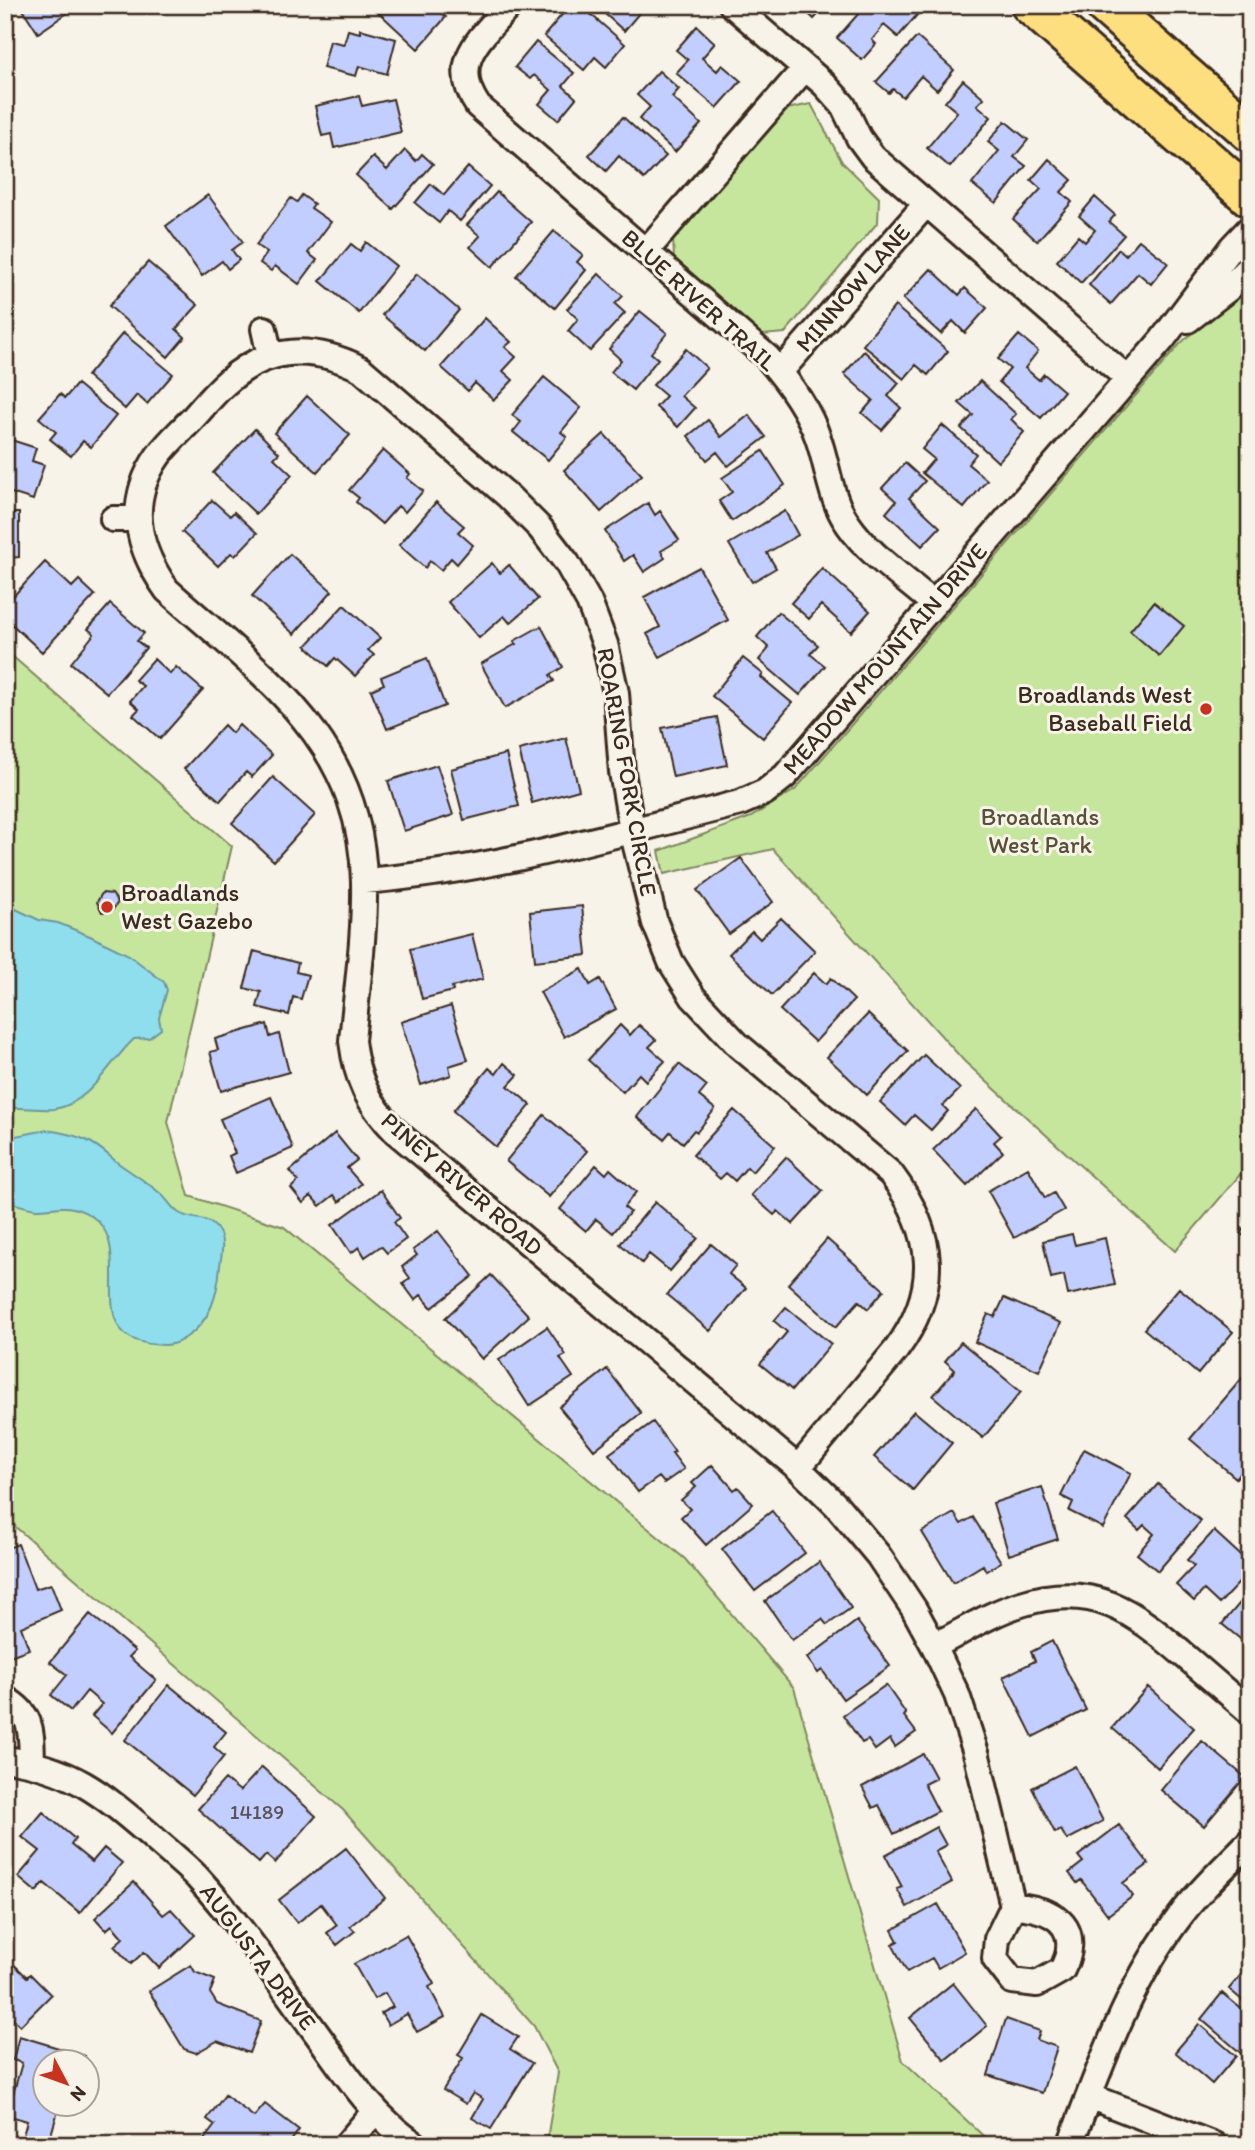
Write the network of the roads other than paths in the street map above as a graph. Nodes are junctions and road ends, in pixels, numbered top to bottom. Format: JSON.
{"nodes":[{"id":1,"x":510,"y":5,"type":"edge"},
{"id":2,"x":732,"y":5,"type":"edge"},
{"id":3,"x":1031,"y":5,"type":"edge"},
{"id":4,"x":1105,"y":5,"type":"edge"},
{"id":5,"x":805,"y":68,"type":"junction"},
{"id":6,"x":1250,"y":132,"type":"edge"},
{"id":7,"x":1250,"y":197,"type":"edge"},
{"id":8,"x":926,"y":204,"type":"junction"},
{"id":9,"x":1250,"y":228,"type":"edge"},
{"id":10,"x":646,"y":251,"type":"junction"},
{"id":11,"x":1250,"y":267,"type":"edge"},
{"id":12,"x":264,"y":329,"type":"dead end"},
{"id":13,"x":1162,"y":340,"type":"junction"},
{"id":14,"x":270,"y":356,"type":"junction"},
{"id":15,"x":780,"y":372,"type":"junction"},
{"id":16,"x":1128,"y":379,"type":"junction"},
{"id":17,"x":113,"y":519,"type":"dead end"},
{"id":18,"x":138,"y":519,"type":"junction"},
{"id":19,"x":934,"y":604,"type":"junction"},
{"id":20,"x":632,"y":830,"type":"junction"},
{"id":21,"x":365,"y":881,"type":"junction"},
{"id":22,"x":798,"y":1468,"type":"junction"},
{"id":23,"x":934,"y":1646,"type":"junction"},
{"id":24,"x":5,"y":1699,"type":"edge"},
{"id":25,"x":1250,"y":1712,"type":"edge"},
{"id":26,"x":5,"y":1759,"type":"edge"},
{"id":27,"x":32,"y":1763,"type":"junction"},
{"id":28,"x":1250,"y":1841,"type":"edge"},
{"id":29,"x":1013,"y":1906,"type":"dead end"},
{"id":30,"x":1089,"y":2096,"type":"junction"},
{"id":31,"x":375,"y":2111,"type":"junction"},
{"id":32,"x":346,"y":2145,"type":"edge"},
{"id":33,"x":416,"y":2145,"type":"edge"},
{"id":34,"x":1070,"y":2145,"type":"edge"},
{"id":35,"x":1213,"y":2145,"type":"edge"}],
"edges":[{"from":1,"to":10,"type":"street","name":"BLUE RIVER TRAIL"},
{"from":2,"to":5,"type":"street"},
{"from":3,"to":7,"type":"main road"},
{"from":4,"to":6,"type":"main road"},
{"from":5,"to":8,"type":"street"},
{"from":5,"to":10,"type":"street"},
{"from":8,"to":15,"type":"street","name":"MINNOW LANE"},
{"from":8,"to":16,"type":"street"},
{"from":9,"to":13,"type":"street","name":"MEADOW MOUNTAIN DRIVE"},
{"from":10,"to":15,"type":"street","name":"BLUE RIVER TRAIL"},
{"from":11,"to":13,"type":"street","name":"MEADOW MOUNTAIN DRIVE"},
{"from":12,"to":14,"type":"street"},
{"from":13,"to":16,"type":"street","name":"MEADOW MOUNTAIN DRIVE"},
{"from":14,"to":18,"type":"street","name":"ROARING FORK CIRCLE"},
{"from":14,"to":20,"type":"street","name":"ROARING FORK CIRCLE"},
{"from":15,"to":19,"type":"street","name":"BLUE RIVER TRAIL"},
{"from":16,"to":19,"type":"street","name":"MEADOW MOUNTAIN DRIVE"},
{"from":17,"to":18,"type":"street"},
{"from":18,"to":21,"type":"street","name":"PINEY RIVER ROAD"},
{"from":19,"to":20,"type":"street","name":"MEADOW MOUNTAIN DRIVE"},
{"from":20,"to":21,"type":"street","name":"MEADOW MOUNTAIN DRIVE"},
{"from":20,"to":22,"type":"street","name":"ROARING FORK CIRCLE"},
{"from":21,"to":22,"type":"street","name":"PINEY RIVER ROAD"},
{"from":22,"to":23,"type":"street","name":"PINEY RIVER ROAD"},
{"from":23,"to":25,"type":"street"},
{"from":23,"to":29,"type":"street","name":"PINEY RIVER ROAD"},
{"from":24,"to":27,"type":"street"},
{"from":26,"to":27,"type":"street","name":"AUGUSTA DRIVE"},
{"from":27,"to":31,"type":"street","name":"AUGUSTA DRIVE"},
{"from":28,"to":30,"type":"street"},
{"from":30,"to":34,"type":"street"},
{"from":30,"to":35,"type":"street"},
{"from":31,"to":32,"type":"street"},
{"from":31,"to":33,"type":"street","name":"AUGUSTA DRIVE"}]}
